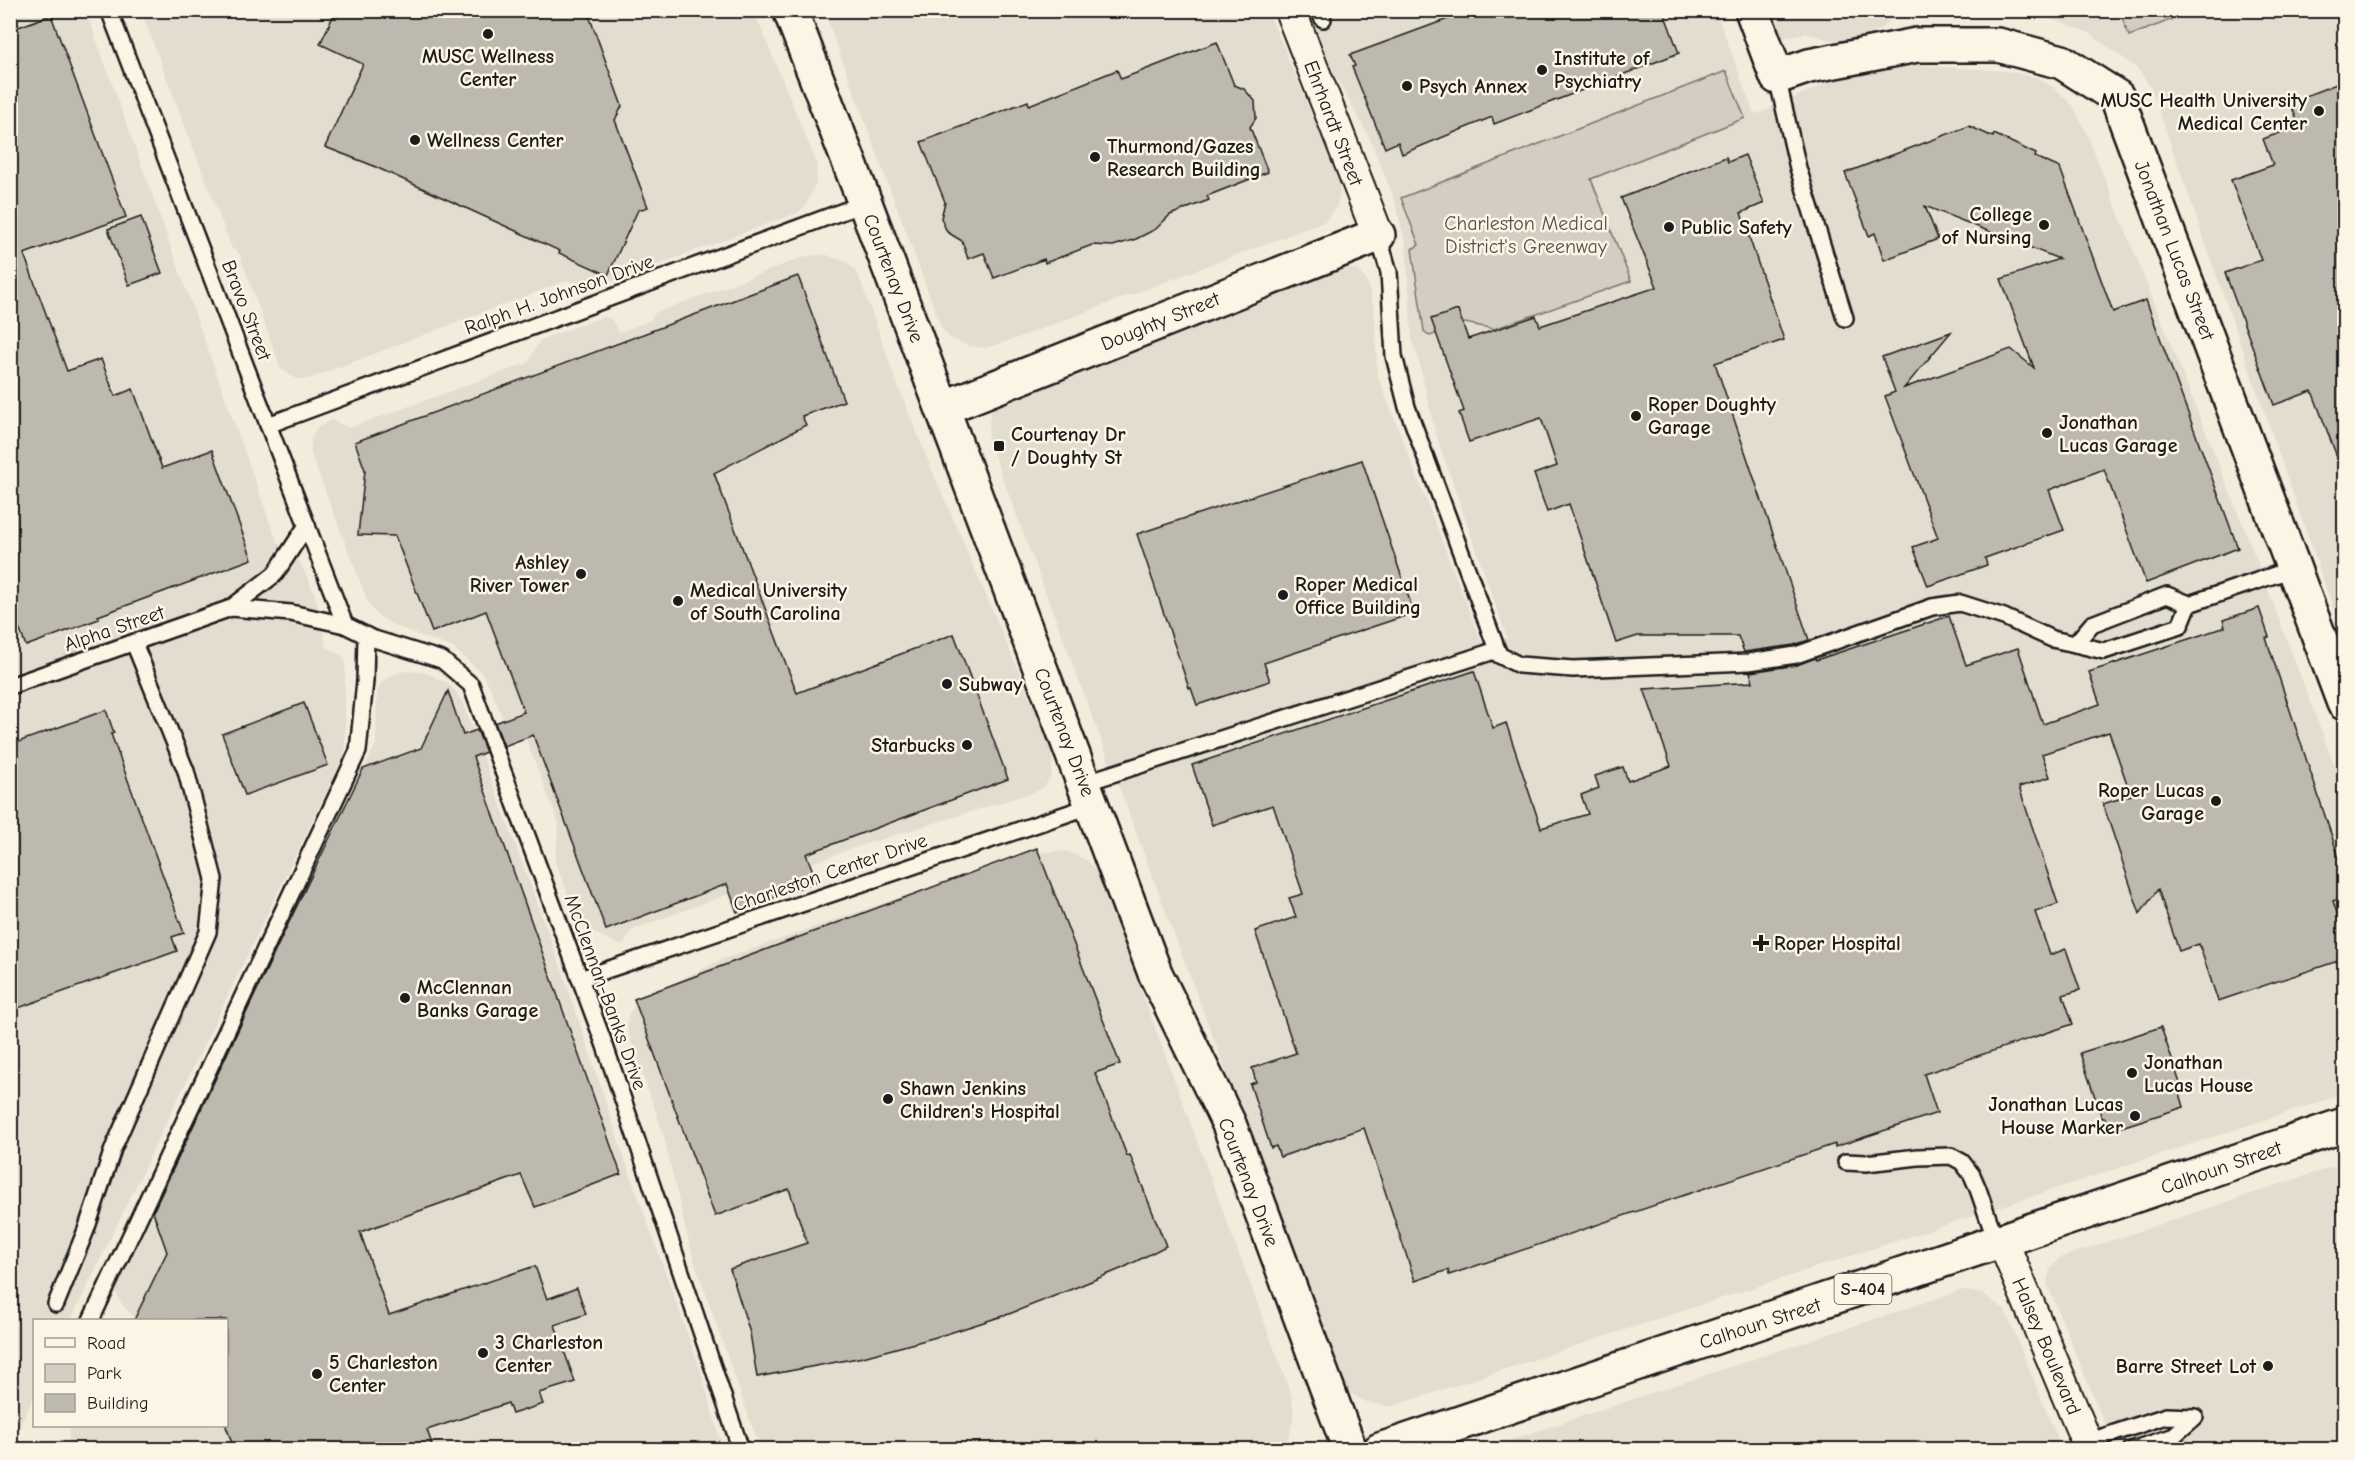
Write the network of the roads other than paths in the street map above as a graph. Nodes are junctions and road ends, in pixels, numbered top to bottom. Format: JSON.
{"nodes":[{"id":1,"x":109,"y":10,"type":"edge"},
{"id":2,"x":790,"y":10,"type":"edge"},
{"id":3,"x":1290,"y":10,"type":"edge"},
{"id":4,"x":1752,"y":10,"type":"edge"},
{"id":5,"x":1777,"y":77,"type":"junction"},
{"id":6,"x":865,"y":203,"type":"junction"},
{"id":7,"x":1378,"y":236,"type":"junction"},
{"id":8,"x":1845,"y":318,"type":"dead end"},
{"id":9,"x":943,"y":408,"type":"junction"},
{"id":10,"x":268,"y":425,"type":"junction"},
{"id":11,"x":307,"y":525,"type":"junction"},
{"id":12,"x":2295,"y":568,"type":"junction"},
{"id":13,"x":2189,"y":604,"type":"junction"},
{"id":14,"x":231,"y":608,"type":"junction"},
{"id":15,"x":345,"y":625,"type":"junction"},
{"id":16,"x":366,"y":636,"type":"junction"},
{"id":17,"x":134,"y":643,"type":"junction"},
{"id":18,"x":2075,"y":644,"type":"junction"},
{"id":19,"x":1497,"y":650,"type":"junction"},
{"id":20,"x":2336,"y":653,"type":"edge"},
{"id":21,"x":10,"y":686,"type":"edge"},
{"id":22,"x":2344,"y":703,"type":"edge"},
{"id":23,"x":1089,"y":794,"type":"junction"},
{"id":24,"x":580,"y":979,"type":"junction"},
{"id":25,"x":2344,"y":1125,"type":"edge"},
{"id":26,"x":1846,"y":1162,"type":"dead end"},
{"id":27,"x":2000,"y":1243,"type":"junction"},
{"id":28,"x":56,"y":1304,"type":"dead end"},
{"id":29,"x":91,"y":1319,"type":"edge"},
{"id":30,"x":2088,"y":1446,"type":"edge"},
{"id":31,"x":741,"y":1449,"type":"edge"},
{"id":32,"x":1350,"y":1449,"type":"edge"},
{"id":33,"x":1380,"y":1449,"type":"edge"},
{"id":34,"x":2131,"y":1449,"type":"edge"}],
"edges":[{"from":1,"to":10,"type":"lane","name":"Bravo Street"},
{"from":2,"to":6,"type":"street","name":"Courtenay Drive"},
{"from":3,"to":7,"type":"street","name":"Ehrhardt Street"},
{"from":4,"to":5,"type":"street"},
{"from":5,"to":8,"type":"lane"},
{"from":5,"to":12,"type":"street","name":"Jonathan Lucas Street"},
{"from":6,"to":9,"type":"street","name":"Courtenay Drive"},
{"from":6,"to":10,"type":"lane","name":"Ralph H. Johnson Drive"},
{"from":7,"to":9,"type":"street","name":"Doughty Street"},
{"from":7,"to":19,"type":"lane"},
{"from":9,"to":23,"type":"street","name":"Courtenay Drive"},
{"from":10,"to":11,"type":"lane","name":"Bravo Street"},
{"from":11,"to":14,"type":"lane","name":"Alpha Street"},
{"from":11,"to":15,"type":"lane","name":"Bravo Street"},
{"from":12,"to":13,"type":"lane"},
{"from":12,"to":20,"type":"street","name":"Jonathan Lucas Street"},
{"from":13,"to":18,"type":"lane"},
{"from":13,"to":18,"type":"lane"},
{"from":14,"to":15,"type":"lane","name":"Alpha Street"},
{"from":14,"to":17,"type":"lane","name":"Alpha Street"},
{"from":15,"to":16,"type":"lane","name":"McClennan-Banks Drive"},
{"from":16,"to":24,"type":"lane","name":"McClennan-Banks Drive"},
{"from":16,"to":29,"type":"lane"},
{"from":17,"to":21,"type":"lane","name":"Alpha Street"},
{"from":17,"to":28,"type":"lane"},
{"from":18,"to":19,"type":"lane"},
{"from":19,"to":23,"type":"lane","name":"Charleston Center Drive"},
{"from":20,"to":22,"type":"street","name":"Jonathan Lucas Street"},
{"from":23,"to":24,"type":"lane","name":"Charleston Center Drive"},
{"from":23,"to":32,"type":"street","name":"Courtenay Drive"},
{"from":24,"to":31,"type":"lane","name":"McClennan-Banks Drive"},
{"from":25,"to":27,"type":"street","name":"Calhoun Street","number":"S-404"},
{"from":26,"to":27,"type":"lane"},
{"from":27,"to":30,"type":"street","name":"Halsey Boulevard"},
{"from":27,"to":33,"type":"street","name":"Calhoun Street","number":"S-404"},
{"from":30,"to":34,"type":"lane"}]}
